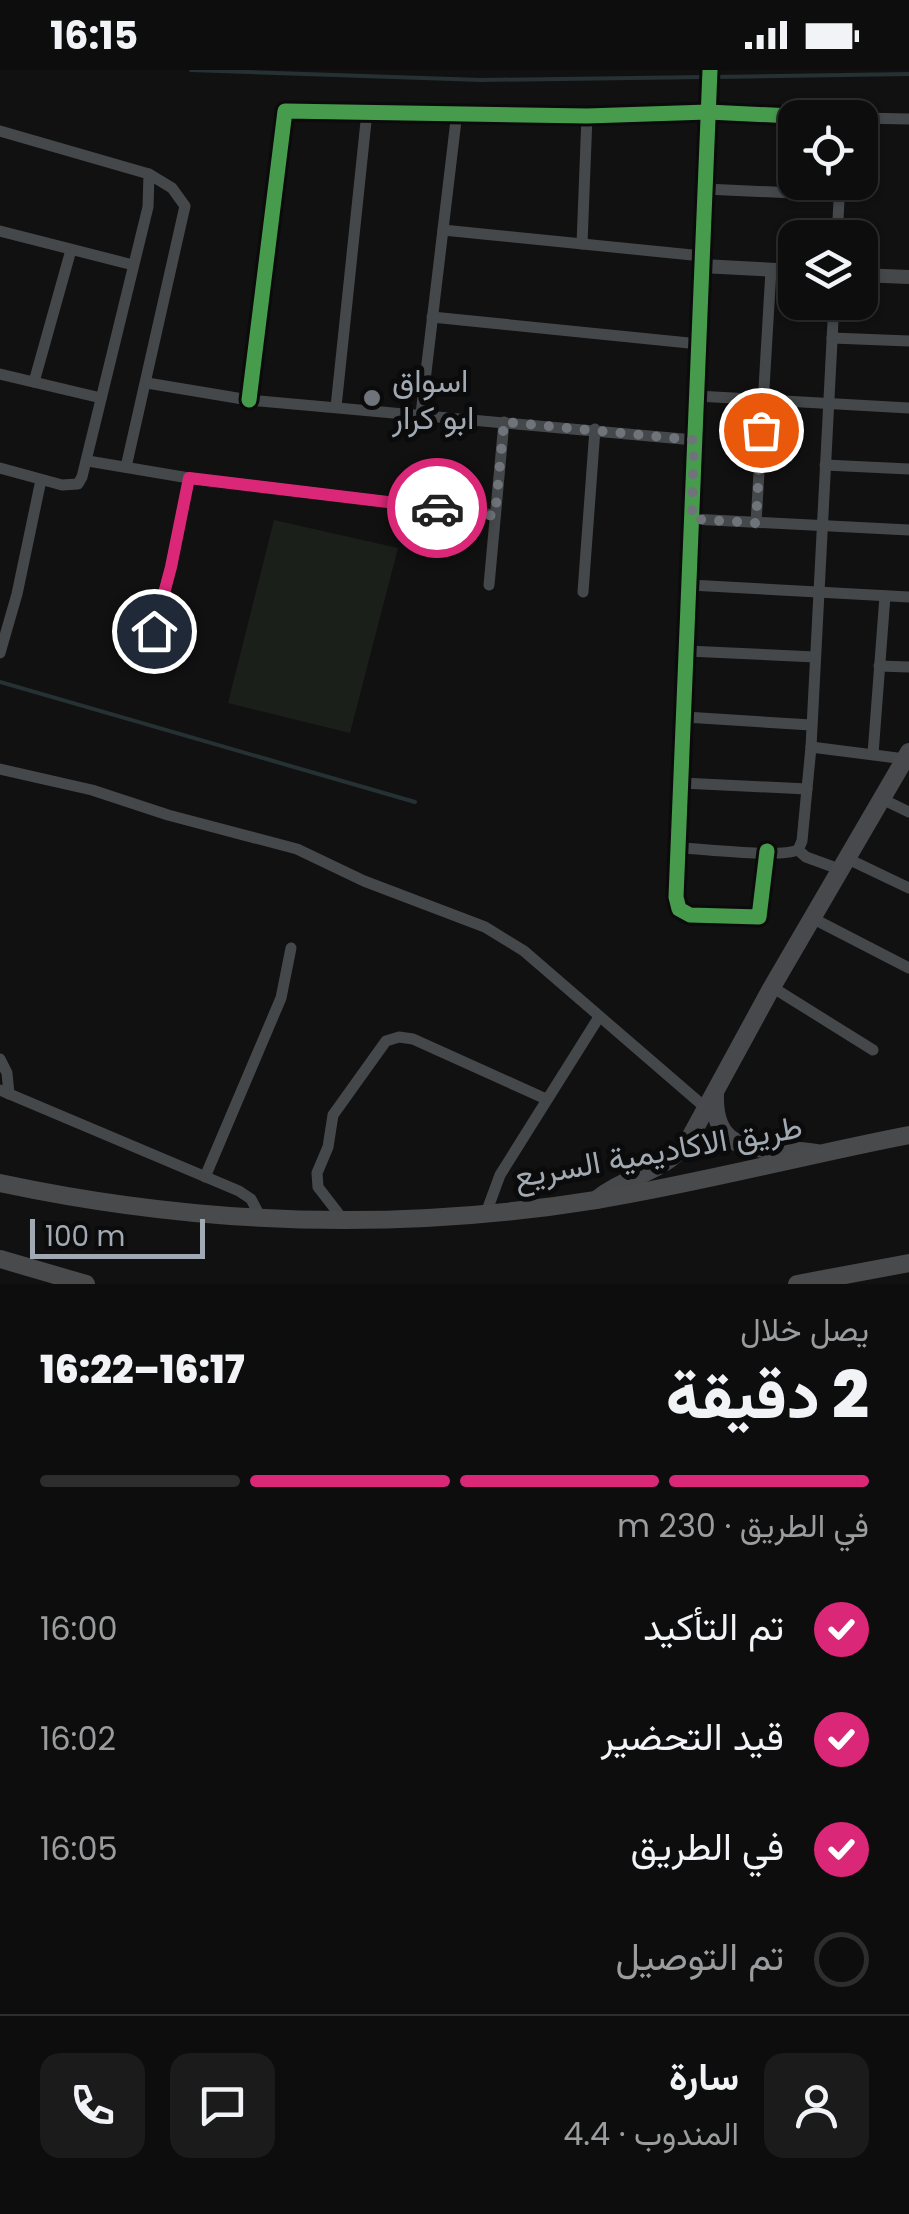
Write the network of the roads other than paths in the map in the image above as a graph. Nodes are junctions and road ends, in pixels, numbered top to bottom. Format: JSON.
{"nodes":[{"id":1,"x":710,"y":70,"type":"edge"},
{"id":2,"x":368,"y":112,"type":"junction"},
{"id":3,"x":456,"y":112,"type":"junction"},
{"id":4,"x":708,"y":112,"type":"junction"},
{"id":5,"x":778,"y":115,"type":"edge"},
{"id":6,"x":587,"y":116,"type":"junction"},
{"id":7,"x":878,"y":118,"type":"edge"},
{"id":8,"x":909,"y":119,"type":"edge"},
{"id":9,"x":0,"y":131,"type":"edge"},
{"id":10,"x":149,"y":174,"type":"junction"},
{"id":11,"x":705,"y":189,"type":"junction"},
{"id":12,"x":778,"y":189,"type":"edge"},
{"id":13,"x":444,"y":230,"type":"junction"},
{"id":14,"x":0,"y":232,"type":"edge"},
{"id":15,"x":582,"y":244,"type":"junction"},
{"id":16,"x":71,"y":250,"type":"junction"},
{"id":17,"x":702,"y":261,"type":"junction"},
{"id":18,"x":133,"y":265,"type":"junction"},
{"id":19,"x":771,"y":270,"type":"junction"},
{"id":20,"x":778,"y":270,"type":"edge"},
{"id":21,"x":878,"y":275,"type":"edge"},
{"id":22,"x":909,"y":277,"type":"edge"},
{"id":23,"x":432,"y":317,"type":"junction"},
{"id":24,"x":833,"y":320,"type":"edge"},
{"id":25,"x":832,"y":338,"type":"junction"},
{"id":26,"x":909,"y":342,"type":"edge"},
{"id":27,"x":699,"y":344,"type":"junction"},
{"id":28,"x":0,"y":374,"type":"edge"},
{"id":29,"x":34,"y":382,"type":"junction"},
{"id":30,"x":147,"y":383,"type":"junction"},
{"id":31,"x":697,"y":396,"type":"junction"},
{"id":32,"x":101,"y":398,"type":"junction"},
{"id":33,"x":249,"y":400,"type":"junction"},
{"id":34,"x":762,"y":400,"type":"junction"},
{"id":35,"x":828,"y":405,"type":"junction"},
{"id":36,"x":336,"y":407,"type":"junction"},
{"id":37,"x":909,"y":408,"type":"edge"},
{"id":38,"x":420,"y":414,"type":"junction"},
{"id":39,"x":504,"y":422,"type":"junction"},
{"id":40,"x":595,"y":429,"type":"junction"},
{"id":41,"x":694,"y":440,"type":"junction"},
{"id":42,"x":88,"y":460,"type":"junction"},
{"id":43,"x":825,"y":465,"type":"junction"},
{"id":44,"x":126,"y":467,"type":"junction"},
{"id":45,"x":0,"y":468,"type":"edge"},
{"id":46,"x":909,"y":469,"type":"edge"},
{"id":47,"x":189,"y":478,"type":"junction"},
{"id":48,"x":40,"y":480,"type":"junction"},
{"id":49,"x":495,"y":516,"type":"junction"},
{"id":50,"x":692,"y":519,"type":"junction"},
{"id":51,"x":756,"y":523,"type":"junction"},
{"id":52,"x":821,"y":527,"type":"junction"},
{"id":53,"x":909,"y":530,"type":"edge"},
{"id":54,"x":489,"y":585,"type":"dead end"},
{"id":55,"x":690,"y":585,"type":"junction"},
{"id":56,"x":583,"y":592,"type":"dead end"},
{"id":57,"x":818,"y":592,"type":"junction"},
{"id":58,"x":885,"y":596,"type":"junction"},
{"id":59,"x":909,"y":597,"type":"edge"},
{"id":60,"x":687,"y":651,"type":"junction"},
{"id":61,"x":0,"y":653,"type":"edge"},
{"id":62,"x":815,"y":657,"type":"junction"},
{"id":63,"x":145,"y":663,"type":"dead end"},
{"id":64,"x":879,"y":666,"type":"junction"},
{"id":65,"x":909,"y":668,"type":"edge"},
{"id":66,"x":685,"y":717,"type":"junction"},
{"id":67,"x":811,"y":725,"type":"junction"},
{"id":68,"x":811,"y":747,"type":"junction"},
{"id":69,"x":873,"y":754,"type":"junction"},
{"id":70,"x":907,"y":756,"type":"edge"},
{"id":71,"x":0,"y":769,"type":"edge"},
{"id":72,"x":682,"y":783,"type":"junction"},
{"id":73,"x":807,"y":789,"type":"junction"},
{"id":74,"x":882,"y":799,"type":"junction"},
{"id":75,"x":909,"y":812,"type":"edge"},
{"id":76,"x":680,"y":848,"type":"junction"},
{"id":77,"x":798,"y":850,"type":"junction"},
{"id":78,"x":767,"y":852,"type":"junction"},
{"id":79,"x":842,"y":864,"type":"junction"},
{"id":80,"x":909,"y":888,"type":"edge"},
{"id":81,"x":812,"y":918,"type":"junction"},
{"id":82,"x":290,"y":948,"type":"dead end"},
{"id":83,"x":909,"y":968,"type":"edge"},
{"id":84,"x":772,"y":987,"type":"junction"},
{"id":85,"x":599,"y":1017,"type":"junction"},
{"id":86,"x":873,"y":1050,"type":"dead end"},
{"id":87,"x":0,"y":1059,"type":"edge"},
{"id":88,"x":715,"y":1089,"type":"junction"},
{"id":89,"x":4,"y":1092,"type":"edge"},
{"id":90,"x":546,"y":1099,"type":"junction"},
{"id":91,"x":707,"y":1109,"type":"junction"},
{"id":92,"x":909,"y":1135,"type":"edge"},
{"id":93,"x":817,"y":1153,"type":"junction"},
{"id":94,"x":205,"y":1176,"type":"junction"},
{"id":95,"x":0,"y":1184,"type":"edge"},
{"id":96,"x":596,"y":1200,"type":"junction"},
{"id":97,"x":486,"y":1212,"type":"junction"},
{"id":98,"x":262,"y":1220,"type":"junction"},
{"id":99,"x":345,"y":1222,"type":"junction"},
{"id":100,"x":0,"y":1259,"type":"edge"},
{"id":101,"x":909,"y":1263,"type":"edge"},
{"id":102,"x":86,"y":1284,"type":"edge"},
{"id":103,"x":797,"y":1284,"type":"edge"}],
"edges":[{"from":1,"to":4,"type":"street"},
{"from":2,"to":3,"type":"street"},
{"from":2,"to":33,"type":"street"},
{"from":2,"to":36,"type":"street"},
{"from":3,"to":6,"type":"street"},
{"from":3,"to":13,"type":"street"},
{"from":4,"to":5,"type":"street"},
{"from":4,"to":6,"type":"street"},
{"from":4,"to":11,"type":"street"},
{"from":6,"to":15,"type":"street"},
{"from":7,"to":8,"type":"street"},
{"from":9,"to":10,"type":"street"},
{"from":10,"to":18,"type":"street"},
{"from":10,"to":30,"type":"street"},
{"from":11,"to":12,"type":"street"},
{"from":11,"to":17,"type":"street"},
{"from":13,"to":15,"type":"street"},
{"from":13,"to":23,"type":"street"},
{"from":14,"to":16,"type":"street"},
{"from":15,"to":17,"type":"street"},
{"from":16,"to":18,"type":"street"},
{"from":16,"to":29,"type":"street"},
{"from":17,"to":19,"type":"street"},
{"from":17,"to":27,"type":"street"},
{"from":18,"to":32,"type":"street"},
{"from":19,"to":20,"type":"street"},
{"from":19,"to":34,"type":"street"},
{"from":21,"to":22,"type":"street"},
{"from":23,"to":27,"type":"street"},
{"from":23,"to":38,"type":"street"},
{"from":24,"to":25,"type":"street"},
{"from":25,"to":26,"type":"street"},
{"from":25,"to":35,"type":"street"},
{"from":27,"to":31,"type":"street"},
{"from":28,"to":29,"type":"street"},
{"from":29,"to":32,"type":"street"},
{"from":30,"to":33,"type":"street"},
{"from":30,"to":44,"type":"street"},
{"from":31,"to":34,"type":"street"},
{"from":31,"to":41,"type":"street"},
{"from":32,"to":42,"type":"street"},
{"from":33,"to":36,"type":"street"},
{"from":34,"to":35,"type":"street"},
{"from":34,"to":51,"type":"street"},
{"from":35,"to":37,"type":"street"},
{"from":35,"to":43,"type":"street"},
{"from":36,"to":38,"type":"street"},
{"from":38,"to":39,"type":"street"},
{"from":39,"to":40,"type":"street"},
{"from":39,"to":49,"type":"street"},
{"from":40,"to":41,"type":"street"},
{"from":40,"to":56,"type":"street"},
{"from":41,"to":50,"type":"street"},
{"from":42,"to":44,"type":"street"},
{"from":42,"to":48,"type":"street"},
{"from":43,"to":46,"type":"street"},
{"from":43,"to":52,"type":"street"},
{"from":44,"to":47,"type":"street"},
{"from":45,"to":48,"type":"street"},
{"from":47,"to":49,"type":"street"},
{"from":47,"to":63,"type":"street"},
{"from":48,"to":61,"type":"street"},
{"from":49,"to":54,"type":"street"},
{"from":50,"to":51,"type":"street"},
{"from":50,"to":55,"type":"street"},
{"from":51,"to":52,"type":"street"},
{"from":52,"to":53,"type":"street"},
{"from":52,"to":57,"type":"street"},
{"from":55,"to":57,"type":"street"},
{"from":55,"to":60,"type":"street"},
{"from":57,"to":58,"type":"street"},
{"from":57,"to":62,"type":"street"},
{"from":58,"to":59,"type":"street"},
{"from":58,"to":64,"type":"street"},
{"from":60,"to":62,"type":"street"},
{"from":60,"to":66,"type":"street"},
{"from":62,"to":67,"type":"street"},
{"from":64,"to":65,"type":"street"},
{"from":64,"to":69,"type":"street"},
{"from":66,"to":67,"type":"street"},
{"from":66,"to":72,"type":"street"},
{"from":67,"to":68,"type":"street"},
{"from":68,"to":69,"type":"street"},
{"from":68,"to":73,"type":"street"},
{"from":69,"to":70,"type":"street"},
{"from":70,"to":74,"type":"main road"},
{"from":71,"to":85,"type":"street"},
{"from":72,"to":73,"type":"street"},
{"from":72,"to":76,"type":"street"},
{"from":73,"to":77,"type":"street"},
{"from":74,"to":75,"type":"street"},
{"from":74,"to":79,"type":"main road"},
{"from":76,"to":78,"type":"street"},
{"from":76,"to":78,"type":"street"},
{"from":77,"to":78,"type":"street"},
{"from":77,"to":79,"type":"street"},
{"from":79,"to":80,"type":"street"},
{"from":79,"to":81,"type":"main road"},
{"from":81,"to":83,"type":"street"},
{"from":81,"to":84,"type":"main road"},
{"from":82,"to":94,"type":"street"},
{"from":84,"to":86,"type":"street"},
{"from":84,"to":88,"type":"main road"},
{"from":85,"to":90,"type":"street"},
{"from":85,"to":91,"type":"street"},
{"from":87,"to":89,"type":"street"},
{"from":88,"to":91,"type":"main road"},
{"from":88,"to":93,"type":"main road"},
{"from":89,"to":94,"type":"street"},
{"from":90,"to":97,"type":"street"},
{"from":90,"to":99,"type":"street"},
{"from":91,"to":96,"type":"main road"},
{"from":92,"to":93,"type":"highway","name":"طريق الاكاديمية السريع"},
{"from":93,"to":96,"type":"highway","name":"طريق الاكاديمية السريع"},
{"from":94,"to":98,"type":"street"},
{"from":95,"to":98,"type":"highway","name":"طريق الاكاديمية السريع"},
{"from":96,"to":97,"type":"highway","name":"طريق الاكاديمية السريع"},
{"from":97,"to":99,"type":"highway","name":"طريق الاكاديمية السريع"},
{"from":98,"to":99,"type":"highway","name":"طريق الاكاديمية السريع"},
{"from":100,"to":102,"type":"highway"},
{"from":101,"to":103,"type":"highway"}]}
